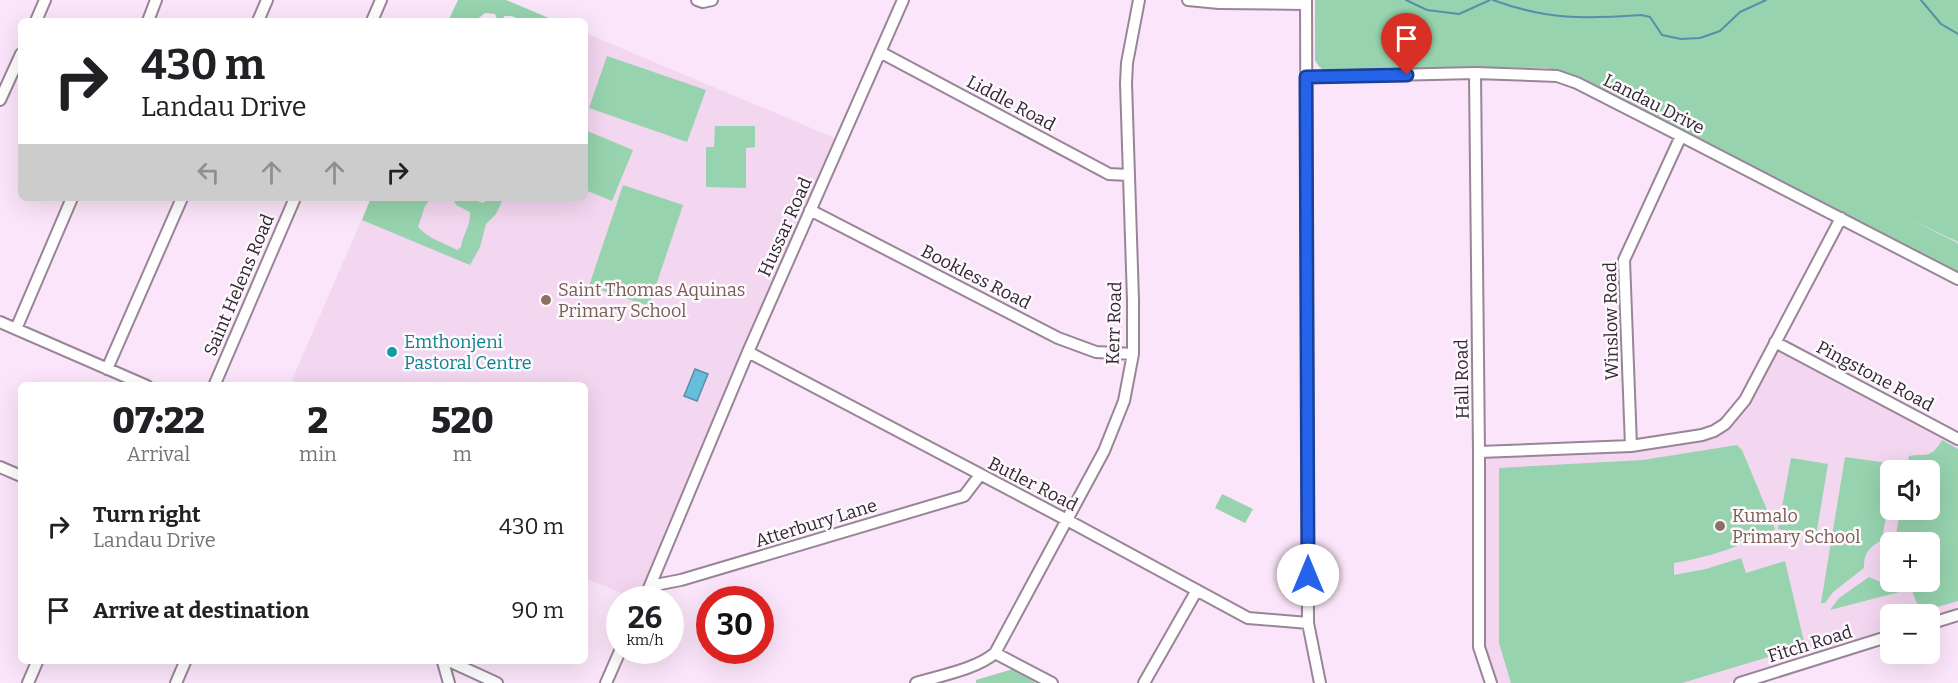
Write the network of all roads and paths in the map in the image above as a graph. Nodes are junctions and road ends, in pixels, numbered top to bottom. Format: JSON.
{"nodes":[{"id":1,"x":45,"y":0,"type":"edge"},
{"id":2,"x":156,"y":0,"type":"edge"},
{"id":3,"x":267,"y":0,"type":"edge"},
{"id":4,"x":381,"y":0,"type":"edge"},
{"id":5,"x":697,"y":0,"type":"edge"},
{"id":6,"x":712,"y":0,"type":"edge"},
{"id":7,"x":903,"y":0,"type":"edge"},
{"id":8,"x":1139,"y":0,"type":"edge"},
{"id":9,"x":1188,"y":0,"type":"edge"},
{"id":10,"x":1306,"y":2,"type":"edge"},
{"id":11,"x":37,"y":18,"type":"edge"},
{"id":12,"x":149,"y":18,"type":"edge"},
{"id":13,"x":260,"y":18,"type":"edge"},
{"id":14,"x":373,"y":18,"type":"edge"},
{"id":15,"x":880,"y":52,"type":"junction"},
{"id":16,"x":18,"y":61,"type":"edge"},
{"id":17,"x":1475,"y":73,"type":"junction"},
{"id":18,"x":1306,"y":77,"type":"junction"},
{"id":19,"x":0,"y":100,"type":"edge"},
{"id":20,"x":1682,"y":136,"type":"junction"},
{"id":21,"x":1128,"y":175,"type":"junction"},
{"id":22,"x":71,"y":201,"type":"edge"},
{"id":23,"x":181,"y":201,"type":"edge"},
{"id":24,"x":294,"y":201,"type":"edge"},
{"id":25,"x":810,"y":210,"type":"junction"},
{"id":26,"x":1841,"y":218,"type":"junction"},
{"id":27,"x":1958,"y":279,"type":"edge"},
{"id":28,"x":0,"y":322,"type":"edge"},
{"id":29,"x":16,"y":329,"type":"junction"},
{"id":30,"x":1775,"y":342,"type":"junction"},
{"id":31,"x":748,"y":352,"type":"junction"},
{"id":32,"x":1133,"y":354,"type":"junction"},
{"id":33,"x":107,"y":369,"type":"junction"},
{"id":34,"x":138,"y":382,"type":"edge"},
{"id":35,"x":216,"y":382,"type":"edge"},
{"id":36,"x":1958,"y":439,"type":"edge"},
{"id":37,"x":1631,"y":446,"type":"junction"},
{"id":38,"x":1479,"y":452,"type":"junction"},
{"id":39,"x":0,"y":467,"type":"edge"},
{"id":40,"x":18,"y":475,"type":"edge"},
{"id":41,"x":980,"y":475,"type":"junction"},
{"id":42,"x":1067,"y":520,"type":"junction"},
{"id":43,"x":650,"y":586,"type":"joint"},
{"id":44,"x":1197,"y":590,"type":"junction"},
{"id":45,"x":1958,"y":615,"type":"edge"},
{"id":46,"x":1940,"y":621,"type":"edge"},
{"id":47,"x":1308,"y":623,"type":"junction"},
{"id":48,"x":1880,"y":639,"type":"edge"},
{"id":49,"x":995,"y":654,"type":"junction"},
{"id":50,"x":36,"y":664,"type":"edge"},
{"id":51,"x":184,"y":664,"type":"edge"},
{"id":52,"x":444,"y":664,"type":"edge"},
{"id":53,"x":455,"y":664,"type":"edge"},
{"id":54,"x":614,"y":664,"type":"edge"},
{"id":55,"x":28,"y":683,"type":"edge"},
{"id":56,"x":176,"y":683,"type":"edge"},
{"id":57,"x":449,"y":683,"type":"edge"},
{"id":58,"x":497,"y":683,"type":"edge"},
{"id":59,"x":606,"y":683,"type":"edge"},
{"id":60,"x":916,"y":683,"type":"edge"},
{"id":61,"x":1052,"y":683,"type":"edge"},
{"id":62,"x":1144,"y":683,"type":"edge"},
{"id":63,"x":1320,"y":683,"type":"edge"},
{"id":64,"x":1491,"y":683,"type":"edge"},
{"id":65,"x":1740,"y":683,"type":"edge"}],
"edges":[{"from":1,"to":11,"type":"street"},
{"from":2,"to":12,"type":"street"},
{"from":3,"to":13,"type":"street"},
{"from":4,"to":14,"type":"street"},
{"from":5,"to":6,"type":"street"},
{"from":7,"to":15,"type":"street","name":"Hussar Road"},
{"from":8,"to":21,"type":"street","name":"Kerr Road"},
{"from":9,"to":10,"type":"street"},
{"from":10,"to":18,"type":"street"},
{"from":15,"to":21,"type":"street","name":"Liddle Road"},
{"from":15,"to":25,"type":"street","name":"Hussar Road"},
{"from":16,"to":19,"type":"street"},
{"from":17,"to":18,"type":"street","name":"Landau Drive"},
{"from":17,"to":20,"type":"street","name":"Landau Drive"},
{"from":17,"to":38,"type":"street","name":"Hall Road"},
{"from":18,"to":47,"type":"street"},
{"from":20,"to":26,"type":"street","name":"Landau Drive"},
{"from":20,"to":37,"type":"street","name":"Winslow Road"},
{"from":21,"to":32,"type":"street","name":"Kerr Road"},
{"from":22,"to":29,"type":"street"},
{"from":23,"to":33,"type":"street"},
{"from":24,"to":35,"type":"street","name":"Saint Helens Road"},
{"from":25,"to":31,"type":"street","name":"Hussar Road"},
{"from":25,"to":32,"type":"street","name":"Bookless Road"},
{"from":26,"to":27,"type":"street","name":"Landau Drive"},
{"from":26,"to":30,"type":"street"},
{"from":28,"to":29,"type":"street"},
{"from":29,"to":33,"type":"street"},
{"from":30,"to":36,"type":"street","name":"Pingstone Road"},
{"from":30,"to":37,"type":"street"},
{"from":31,"to":41,"type":"street","name":"Butler Road"},
{"from":31,"to":43,"type":"street","name":"Hussar Road"},
{"from":32,"to":42,"type":"street","name":"Kerr Road"},
{"from":33,"to":34,"type":"street"},
{"from":37,"to":38,"type":"street"},
{"from":38,"to":64,"type":"street","name":"Hall Road"},
{"from":39,"to":40,"type":"street"},
{"from":41,"to":42,"type":"street","name":"Butler Road"},
{"from":41,"to":43,"type":"street","name":"Atterbury Lane"},
{"from":42,"to":44,"type":"street","name":"Butler Road"},
{"from":42,"to":49,"type":"street","name":"Kerr Road"},
{"from":44,"to":47,"type":"street","name":"Butler Road"},
{"from":44,"to":62,"type":"street"},
{"from":45,"to":46,"type":"street"},
{"from":47,"to":63,"type":"street"},
{"from":48,"to":65,"type":"street","name":"Fitch Road"},
{"from":49,"to":60,"type":"street"},
{"from":49,"to":61,"type":"street"},
{"from":50,"to":55,"type":"street"},
{"from":51,"to":56,"type":"street"},
{"from":52,"to":57,"type":"street"},
{"from":53,"to":58,"type":"street"},
{"from":54,"to":59,"type":"street"}]}
